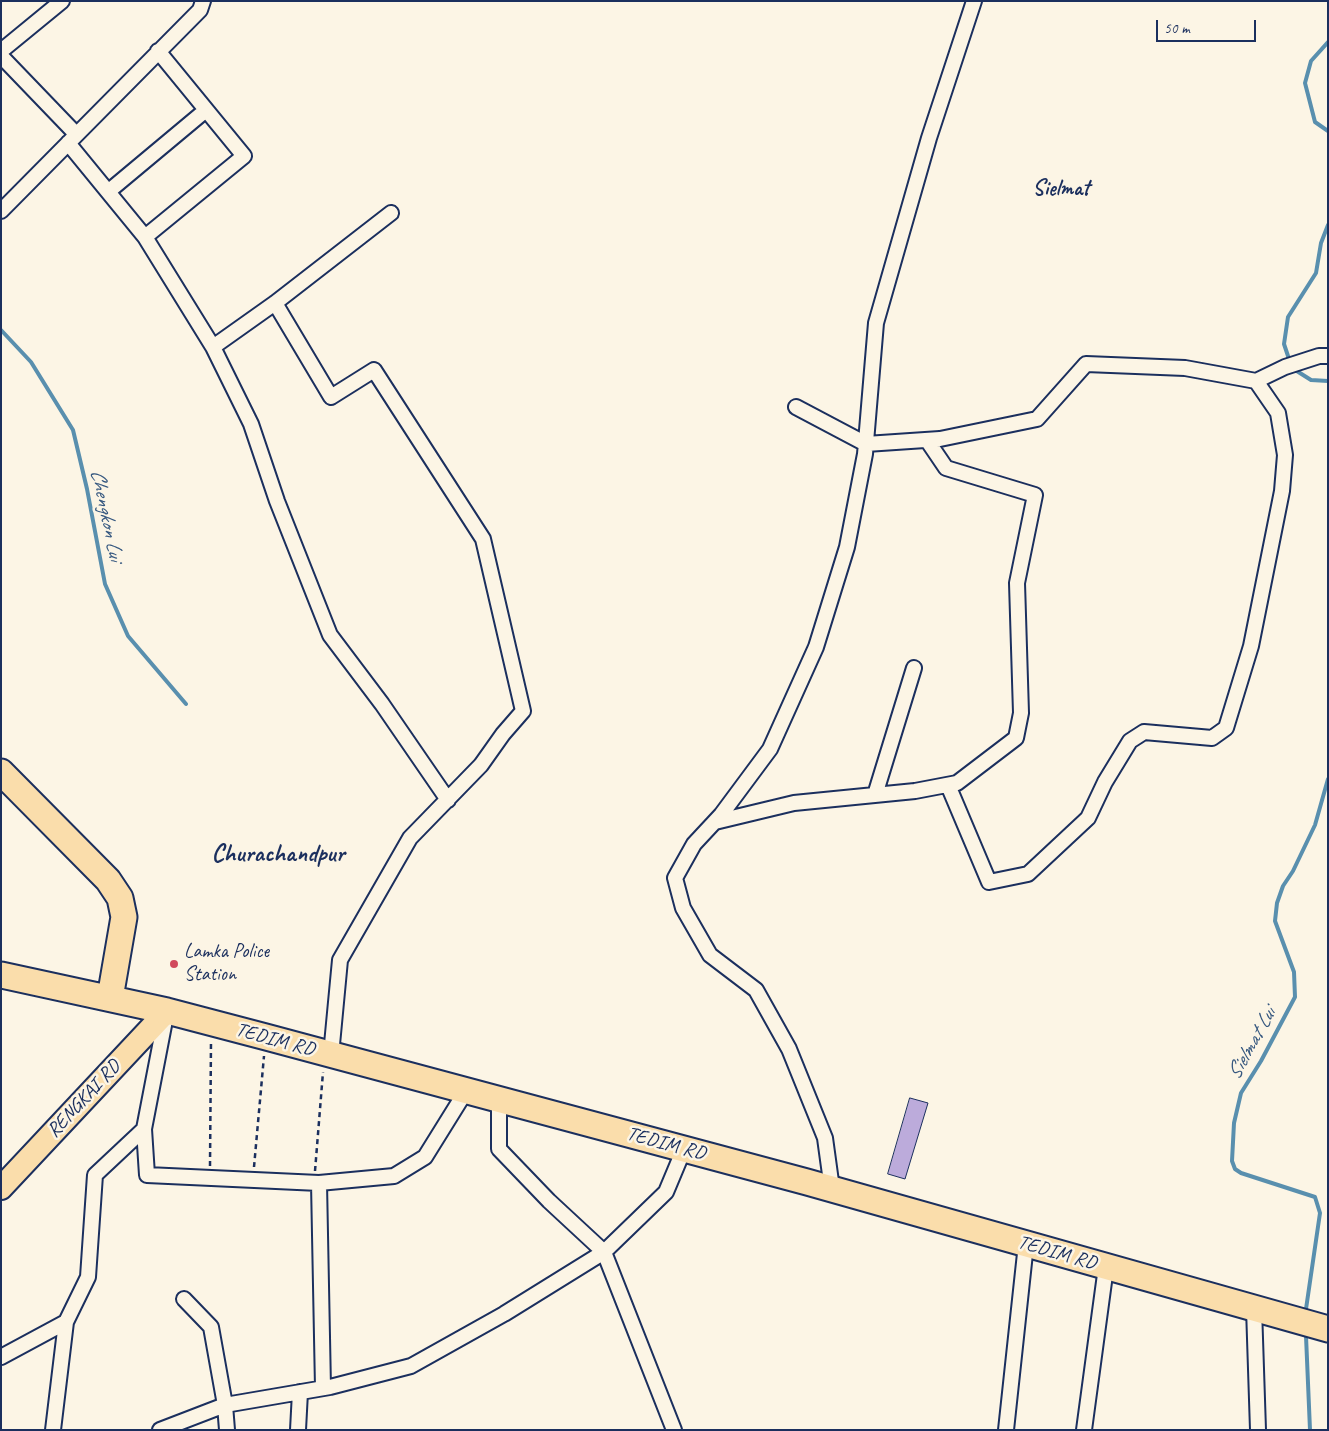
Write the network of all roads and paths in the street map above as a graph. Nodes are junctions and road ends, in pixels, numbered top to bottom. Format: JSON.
{"nodes":[{"id":1,"x":62,"y":1,"type":"edge"},
{"id":2,"x":203,"y":1,"type":"edge"},
{"id":3,"x":974,"y":1,"type":"edge"},
{"id":4,"x":158,"y":51,"type":"junction"},
{"id":5,"x":1,"y":52,"type":"edge"},
{"id":6,"x":1,"y":56,"type":"edge"},
{"id":7,"x":206,"y":110,"type":"junction"},
{"id":8,"x":72,"y":138,"type":"junction"},
{"id":9,"x":109,"y":191,"type":"junction"},
{"id":10,"x":1,"y":211,"type":"edge"},
{"id":11,"x":392,"y":212,"type":"dead end"},
{"id":12,"x":145,"y":237,"type":"junction"},
{"id":13,"x":275,"y":303,"type":"junction"},
{"id":14,"x":213,"y":347,"type":"junction"},
{"id":15,"x":1328,"y":356,"type":"edge"},
{"id":16,"x":1256,"y":381,"type":"junction"},
{"id":17,"x":796,"y":407,"type":"dead end"},
{"id":18,"x":927,"y":440,"type":"junction"},
{"id":19,"x":866,"y":444,"type":"junction"},
{"id":20,"x":914,"y":668,"type":"dead end"},
{"id":21,"x":4,"y":779,"type":"edge"},
{"id":22,"x":948,"y":785,"type":"junction"},
{"id":23,"x":875,"y":795,"type":"junction"},
{"id":24,"x":448,"y":800,"type":"junction"},
{"id":25,"x":715,"y":822,"type":"junction"},
{"id":26,"x":1,"y":975,"type":"edge"},
{"id":27,"x":110,"y":998,"type":"junction"},
{"id":28,"x":167,"y":1011,"type":"junction"},
{"id":29,"x":211,"y":1022,"type":"junction"},
{"id":30,"x":266,"y":1037,"type":"junction"},
{"id":31,"x":328,"y":1054,"type":"junction"},
{"id":32,"x":466,"y":1090,"type":"junction"},
{"id":33,"x":499,"y":1099,"type":"junction"},
{"id":34,"x":144,"y":1129,"type":"junction"},
{"id":35,"x":684,"y":1149,"type":"junction"},
{"id":36,"x":210,"y":1178,"type":"junction"},
{"id":37,"x":253,"y":1180,"type":"junction"},
{"id":38,"x":316,"y":1183,"type":"junction"},
{"id":39,"x":1,"y":1188,"type":"edge"},
{"id":40,"x":832,"y":1189,"type":"junction"},
{"id":41,"x":1026,"y":1244,"type":"junction"},
{"id":42,"x":604,"y":1252,"type":"junction"},
{"id":43,"x":1106,"y":1267,"type":"junction"},
{"id":44,"x":184,"y":1299,"type":"dead end"},
{"id":45,"x":1254,"y":1308,"type":"junction"},
{"id":46,"x":66,"y":1322,"type":"junction"},
{"id":47,"x":1328,"y":1329,"type":"edge"},
{"id":48,"x":1,"y":1358,"type":"edge"},
{"id":49,"x":323,"y":1388,"type":"junction"},
{"id":50,"x":300,"y":1392,"type":"junction"},
{"id":51,"x":226,"y":1405,"type":"junction"},
{"id":52,"x":53,"y":1430,"type":"edge"},
{"id":53,"x":160,"y":1430,"type":"edge"},
{"id":54,"x":227,"y":1430,"type":"edge"},
{"id":55,"x":298,"y":1430,"type":"edge"},
{"id":56,"x":674,"y":1430,"type":"edge"},
{"id":57,"x":1006,"y":1430,"type":"edge"},
{"id":58,"x":1084,"y":1430,"type":"edge"},
{"id":59,"x":1258,"y":1430,"type":"edge"}],
"edges":[{"from":1,"to":5,"type":"street"},
{"from":2,"to":4,"type":"street"},
{"from":3,"to":19,"type":"street"},
{"from":4,"to":7,"type":"street"},
{"from":4,"to":8,"type":"street"},
{"from":6,"to":8,"type":"street"},
{"from":7,"to":9,"type":"street"},
{"from":7,"to":12,"type":"street"},
{"from":8,"to":9,"type":"street"},
{"from":8,"to":10,"type":"street"},
{"from":9,"to":12,"type":"street"},
{"from":11,"to":13,"type":"street"},
{"from":12,"to":14,"type":"street"},
{"from":13,"to":14,"type":"street"},
{"from":13,"to":24,"type":"street"},
{"from":14,"to":24,"type":"street"},
{"from":15,"to":16,"type":"street"},
{"from":16,"to":18,"type":"street"},
{"from":16,"to":22,"type":"street"},
{"from":17,"to":19,"type":"street"},
{"from":18,"to":19,"type":"street"},
{"from":18,"to":22,"type":"street"},
{"from":19,"to":25,"type":"street"},
{"from":20,"to":23,"type":"street"},
{"from":21,"to":27,"type":"highway"},
{"from":22,"to":23,"type":"street"},
{"from":23,"to":25,"type":"street"},
{"from":24,"to":31,"type":"street"},
{"from":25,"to":40,"type":"street"},
{"from":26,"to":27,"type":"highway","name":"TEDIM RD"},
{"from":27,"to":28,"type":"highway","name":"TEDIM RD"},
{"from":28,"to":29,"type":"highway","name":"TEDIM RD"},
{"from":28,"to":34,"type":"street"},
{"from":28,"to":39,"type":"main road","name":"RENGKAI RD"},
{"from":29,"to":30,"type":"highway","name":"TEDIM RD"},
{"from":29,"to":36,"type":"path"},
{"from":30,"to":31,"type":"highway","name":"TEDIM RD"},
{"from":30,"to":37,"type":"path"},
{"from":31,"to":32,"type":"highway","name":"TEDIM RD"},
{"from":31,"to":38,"type":"path"},
{"from":32,"to":33,"type":"highway","name":"TEDIM RD"},
{"from":32,"to":38,"type":"street"},
{"from":33,"to":35,"type":"highway","name":"TEDIM RD"},
{"from":33,"to":42,"type":"street"},
{"from":34,"to":36,"type":"street"},
{"from":34,"to":46,"type":"street"},
{"from":35,"to":40,"type":"highway","name":"TEDIM RD"},
{"from":35,"to":42,"type":"street"},
{"from":36,"to":37,"type":"street"},
{"from":37,"to":38,"type":"street"},
{"from":38,"to":49,"type":"street"},
{"from":40,"to":41,"type":"highway","name":"TEDIM RD"},
{"from":41,"to":43,"type":"highway","name":"TEDIM RD"},
{"from":41,"to":57,"type":"street"},
{"from":42,"to":49,"type":"street"},
{"from":42,"to":56,"type":"street"},
{"from":43,"to":45,"type":"highway","name":"TEDIM RD"},
{"from":43,"to":58,"type":"street"},
{"from":44,"to":51,"type":"street"},
{"from":45,"to":47,"type":"highway","name":"TEDIM RD"},
{"from":45,"to":59,"type":"street"},
{"from":46,"to":48,"type":"street"},
{"from":46,"to":52,"type":"street"},
{"from":49,"to":50,"type":"street"},
{"from":50,"to":51,"type":"street"},
{"from":50,"to":55,"type":"street"},
{"from":51,"to":53,"type":"street"},
{"from":51,"to":54,"type":"street"}]}
